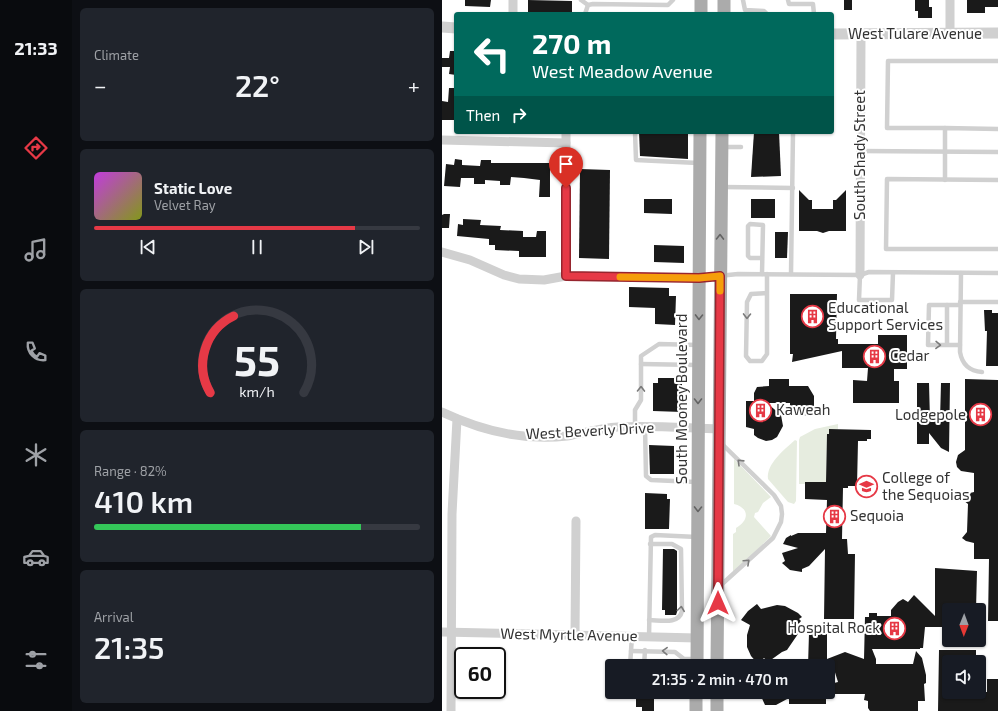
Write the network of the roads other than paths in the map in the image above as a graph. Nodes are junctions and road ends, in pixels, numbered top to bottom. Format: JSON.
{"nodes":[{"id":1,"x":513,"y":0,"type":"edge"},
{"id":2,"x":581,"y":0,"type":"edge"},
{"id":3,"x":674,"y":0,"type":"edge"},
{"id":4,"x":701,"y":0,"type":"edge"},
{"id":5,"x":724,"y":0,"type":"edge"},
{"id":6,"x":743,"y":0,"type":"edge"},
{"id":7,"x":788,"y":0,"type":"edge"},
{"id":8,"x":950,"y":0,"type":"edge"},
{"id":9,"x":588,"y":5,"type":"junction"},
{"id":10,"x":513,"y":12,"type":"edge"},
{"id":11,"x":586,"y":12,"type":"edge"},
{"id":12,"x":701,"y":12,"type":"edge"},
{"id":13,"x":724,"y":12,"type":"edge"},
{"id":14,"x":765,"y":12,"type":"edge"},
{"id":15,"x":814,"y":12,"type":"edge"},
{"id":16,"x":442,"y":27,"type":"edge"},
{"id":17,"x":454,"y":28,"type":"edge"},
{"id":18,"x":950,"y":33,"type":"junction"},
{"id":19,"x":998,"y":33,"type":"edge"},
{"id":20,"x":834,"y":34,"type":"edge"},
{"id":21,"x":861,"y":34,"type":"junction"},
{"id":22,"x":998,"y":61,"type":"edge"},
{"id":23,"x":945,"y":128,"type":"junction"},
{"id":24,"x":998,"y":129,"type":"edge"},
{"id":25,"x":566,"y":134,"type":"edge"},
{"id":26,"x":635,"y":134,"type":"edge"},
{"id":27,"x":700,"y":134,"type":"edge"},
{"id":28,"x":722,"y":134,"type":"edge"},
{"id":29,"x":793,"y":134,"type":"edge"},
{"id":30,"x":442,"y":140,"type":"edge"},
{"id":31,"x":566,"y":143,"type":"junction"},
{"id":32,"x":721,"y":147,"type":"junction"},
{"id":33,"x":741,"y":147,"type":"dead end"},
{"id":34,"x":860,"y":151,"type":"junction"},
{"id":35,"x":945,"y":152,"type":"junction"},
{"id":36,"x":998,"y":152,"type":"edge"},
{"id":37,"x":700,"y":163,"type":"junction"},
{"id":38,"x":945,"y":180,"type":"junction"},
{"id":39,"x":998,"y":180,"type":"edge"},
{"id":40,"x":721,"y":187,"type":"junction"},
{"id":41,"x":792,"y":188,"type":"junction"},
{"id":42,"x":998,"y":249,"type":"edge"},
{"id":43,"x":442,"y":252,"type":"edge"},
{"id":44,"x":762,"y":258,"type":"junction"},
{"id":45,"x":893,"y":272,"type":"junction"},
{"id":46,"x":961,"y":273,"type":"junction"},
{"id":47,"x":998,"y":273,"type":"edge"},
{"id":48,"x":764,"y":274,"type":"junction"},
{"id":49,"x":792,"y":274,"type":"junction"},
{"id":50,"x":860,"y":275,"type":"junction"},
{"id":51,"x":566,"y":276,"type":"junction"},
{"id":52,"x":720,"y":276,"type":"junction"},
{"id":53,"x":699,"y":278,"type":"junction"},
{"id":54,"x":767,"y":293,"type":"junction"},
{"id":55,"x":998,"y":302,"type":"edge"},
{"id":56,"x":960,"y":303,"type":"junction"},
{"id":57,"x":947,"y":305,"type":"junction"},
{"id":58,"x":698,"y":344,"type":"junction"},
{"id":59,"x":947,"y":345,"type":"junction"},
{"id":60,"x":960,"y":345,"type":"junction"},
{"id":61,"x":641,"y":364,"type":"junction"},
{"id":62,"x":699,"y":366,"type":"junction"},
{"id":63,"x":982,"y":372,"type":"dead end"},
{"id":64,"x":442,"y":412,"type":"edge"},
{"id":65,"x":457,"y":419,"type":"junction"},
{"id":66,"x":645,"y":426,"type":"junction"},
{"id":67,"x":635,"y":427,"type":"junction"},
{"id":68,"x":698,"y":428,"type":"junction"},
{"id":69,"x":719,"y":434,"type":"junction"},
{"id":70,"x":698,"y":482,"type":"junction"},
{"id":71,"x":442,"y":513,"type":"edge"},
{"id":72,"x":452,"y":514,"type":"junction"},
{"id":73,"x":576,"y":520,"type":"dead end"},
{"id":74,"x":697,"y":537,"type":"junction"},
{"id":75,"x":651,"y":542,"type":"junction"},
{"id":76,"x":718,"y":588,"type":"junction"},
{"id":77,"x":650,"y":620,"type":"junction"},
{"id":78,"x":442,"y":632,"type":"edge"},
{"id":79,"x":452,"y":632,"type":"junction"},
{"id":80,"x":575,"y":635,"type":"junction"},
{"id":81,"x":632,"y":636,"type":"junction"},
{"id":82,"x":649,"y":637,"type":"junction"},
{"id":83,"x":697,"y":638,"type":"junction"},
{"id":84,"x":645,"y":650,"type":"junction"},
{"id":85,"x":631,"y":652,"type":"junction"},
{"id":86,"x":630,"y":659,"type":"edge"},
{"id":87,"x":644,"y":659,"type":"edge"},
{"id":88,"x":684,"y":659,"type":"edge"},
{"id":89,"x":696,"y":659,"type":"edge"},
{"id":90,"x":717,"y":659,"type":"edge"},
{"id":91,"x":696,"y":699,"type":"edge"},
{"id":92,"x":717,"y":699,"type":"edge"},
{"id":93,"x":451,"y":711,"type":"edge"},
{"id":94,"x":696,"y":711,"type":"edge"},
{"id":95,"x":717,"y":711,"type":"edge"}],
"edges":[{"from":1,"to":10,"type":"street"},
{"from":2,"to":9,"type":"lane"},
{"from":3,"to":9,"type":"lane"},
{"from":4,"to":12,"type":"main road"},
{"from":5,"to":13,"type":"main road"},
{"from":6,"to":14,"type":"lane"},
{"from":7,"to":15,"type":"lane"},
{"from":8,"to":18,"type":"street"},
{"from":9,"to":11,"type":"lane"},
{"from":16,"to":17,"type":"street"},
{"from":18,"to":19,"type":"street","name":"West Tulare Avenue"},
{"from":18,"to":21,"type":"street","name":"West Tulare Avenue"},
{"from":20,"to":21,"type":"street","name":"West Tulare Avenue"},
{"from":21,"to":34,"type":"street","name":"South Shady Street"},
{"from":22,"to":23,"type":"lane"},
{"from":23,"to":24,"type":"lane"},
{"from":23,"to":35,"type":"lane"},
{"from":25,"to":31,"type":"street"},
{"from":26,"to":37,"type":"lane"},
{"from":27,"to":37,"type":"main road","name":"South Mooney Boulevard"},
{"from":28,"to":32,"type":"main road"},
{"from":29,"to":41,"type":"lane"},
{"from":30,"to":31,"type":"street"},
{"from":31,"to":51,"type":"street"},
{"from":32,"to":33,"type":"lane"},
{"from":32,"to":40,"type":"main road"},
{"from":34,"to":35,"type":"lane"},
{"from":34,"to":50,"type":"street","name":"South Shady Street"},
{"from":35,"to":36,"type":"lane"},
{"from":35,"to":38,"type":"lane"},
{"from":37,"to":53,"type":"main road","name":"South Mooney Boulevard"},
{"from":38,"to":39,"type":"lane"},
{"from":38,"to":42,"type":"lane"},
{"from":40,"to":41,"type":"lane"},
{"from":52,"to":40,"type":"main road","one_way":true},
{"from":41,"to":49,"type":"lane"},
{"from":43,"to":51,"type":"street"},
{"from":44,"to":44,"type":"lane"},
{"from":44,"to":48,"type":"lane"},
{"from":45,"to":46,"type":"lane"},
{"from":45,"to":50,"type":"lane"},
{"from":45,"to":50,"type":"lane"},
{"from":46,"to":47,"type":"lane"},
{"from":46,"to":56,"type":"lane"},
{"from":48,"to":49,"type":"lane"},
{"from":48,"to":52,"type":"lane"},
{"from":48,"to":54,"type":"lane"},
{"from":49,"to":50,"type":"lane"},
{"from":51,"to":53,"type":"lane"},
{"from":52,"to":53,"type":"lane"},
{"from":52,"to":69,"type":"main road"},
{"from":53,"to":58,"type":"main road","name":"South Mooney Boulevard","one_way":true},
{"from":54,"to":54,"type":"lane","one_way":true},
{"from":55,"to":56,"type":"lane"},
{"from":56,"to":57,"type":"lane"},
{"from":56,"to":60,"type":"lane"},
{"from":57,"to":59,"type":"lane"},
{"from":57,"to":59,"type":"lane","one_way":true},
{"from":58,"to":61,"type":"lane"},
{"from":58,"to":62,"type":"main road","name":"South Mooney Boulevard"},
{"from":59,"to":60,"type":"lane"},
{"from":60,"to":63,"type":"lane"},
{"from":61,"to":62,"type":"lane"},
{"from":67,"to":61,"type":"lane","one_way":true},
{"from":62,"to":68,"type":"main road","name":"South Mooney Boulevard","one_way":true},
{"from":64,"to":65,"type":"street","name":"West Beverly Drive"},
{"from":65,"to":67,"type":"street","name":"West Beverly Drive"},
{"from":65,"to":72,"type":"street"},
{"from":66,"to":67,"type":"street","name":"West Beverly Drive"},
{"from":66,"to":68,"type":"street","name":"West Beverly Drive"},
{"from":66,"to":70,"type":"lane"},
{"from":68,"to":69,"type":"street","name":"West Beverly Drive"},
{"from":68,"to":70,"type":"main road","name":"South Mooney Boulevard"},
{"from":69,"to":76,"type":"main road"},
{"from":76,"to":69,"type":"lane","one_way":true},
{"from":70,"to":74,"type":"main road","name":"South Mooney Boulevard","one_way":true},
{"from":71,"to":72,"type":"street"},
{"from":72,"to":79,"type":"street"},
{"from":73,"to":80,"type":"street"},
{"from":74,"to":75,"type":"lane"},
{"from":74,"to":83,"type":"main road","name":"South Mooney Boulevard"},
{"from":75,"to":77,"type":"lane"},
{"from":77,"to":75,"type":"lane","one_way":true},
{"from":76,"to":90,"type":"main road"},
{"from":77,"to":82,"type":"lane"},
{"from":78,"to":79,"type":"street","name":"West Myrtle Avenue"},
{"from":79,"to":80,"type":"street","name":"West Myrtle Avenue"},
{"from":79,"to":93,"type":"street"},
{"from":80,"to":81,"type":"street","name":"West Myrtle Avenue"},
{"from":81,"to":82,"type":"street","name":"West Myrtle Avenue"},
{"from":81,"to":85,"type":"lane"},
{"from":82,"to":83,"type":"street","name":"West Myrtle Avenue"},
{"from":83,"to":89,"type":"main road","name":"South Mooney Boulevard"},
{"from":84,"to":85,"type":"lane"},
{"from":84,"to":87,"type":"lane"},
{"from":88,"to":84,"type":"lane","one_way":true},
{"from":85,"to":86,"type":"lane"},
{"from":91,"to":94,"type":"main road"},
{"from":92,"to":95,"type":"main road"}]}
